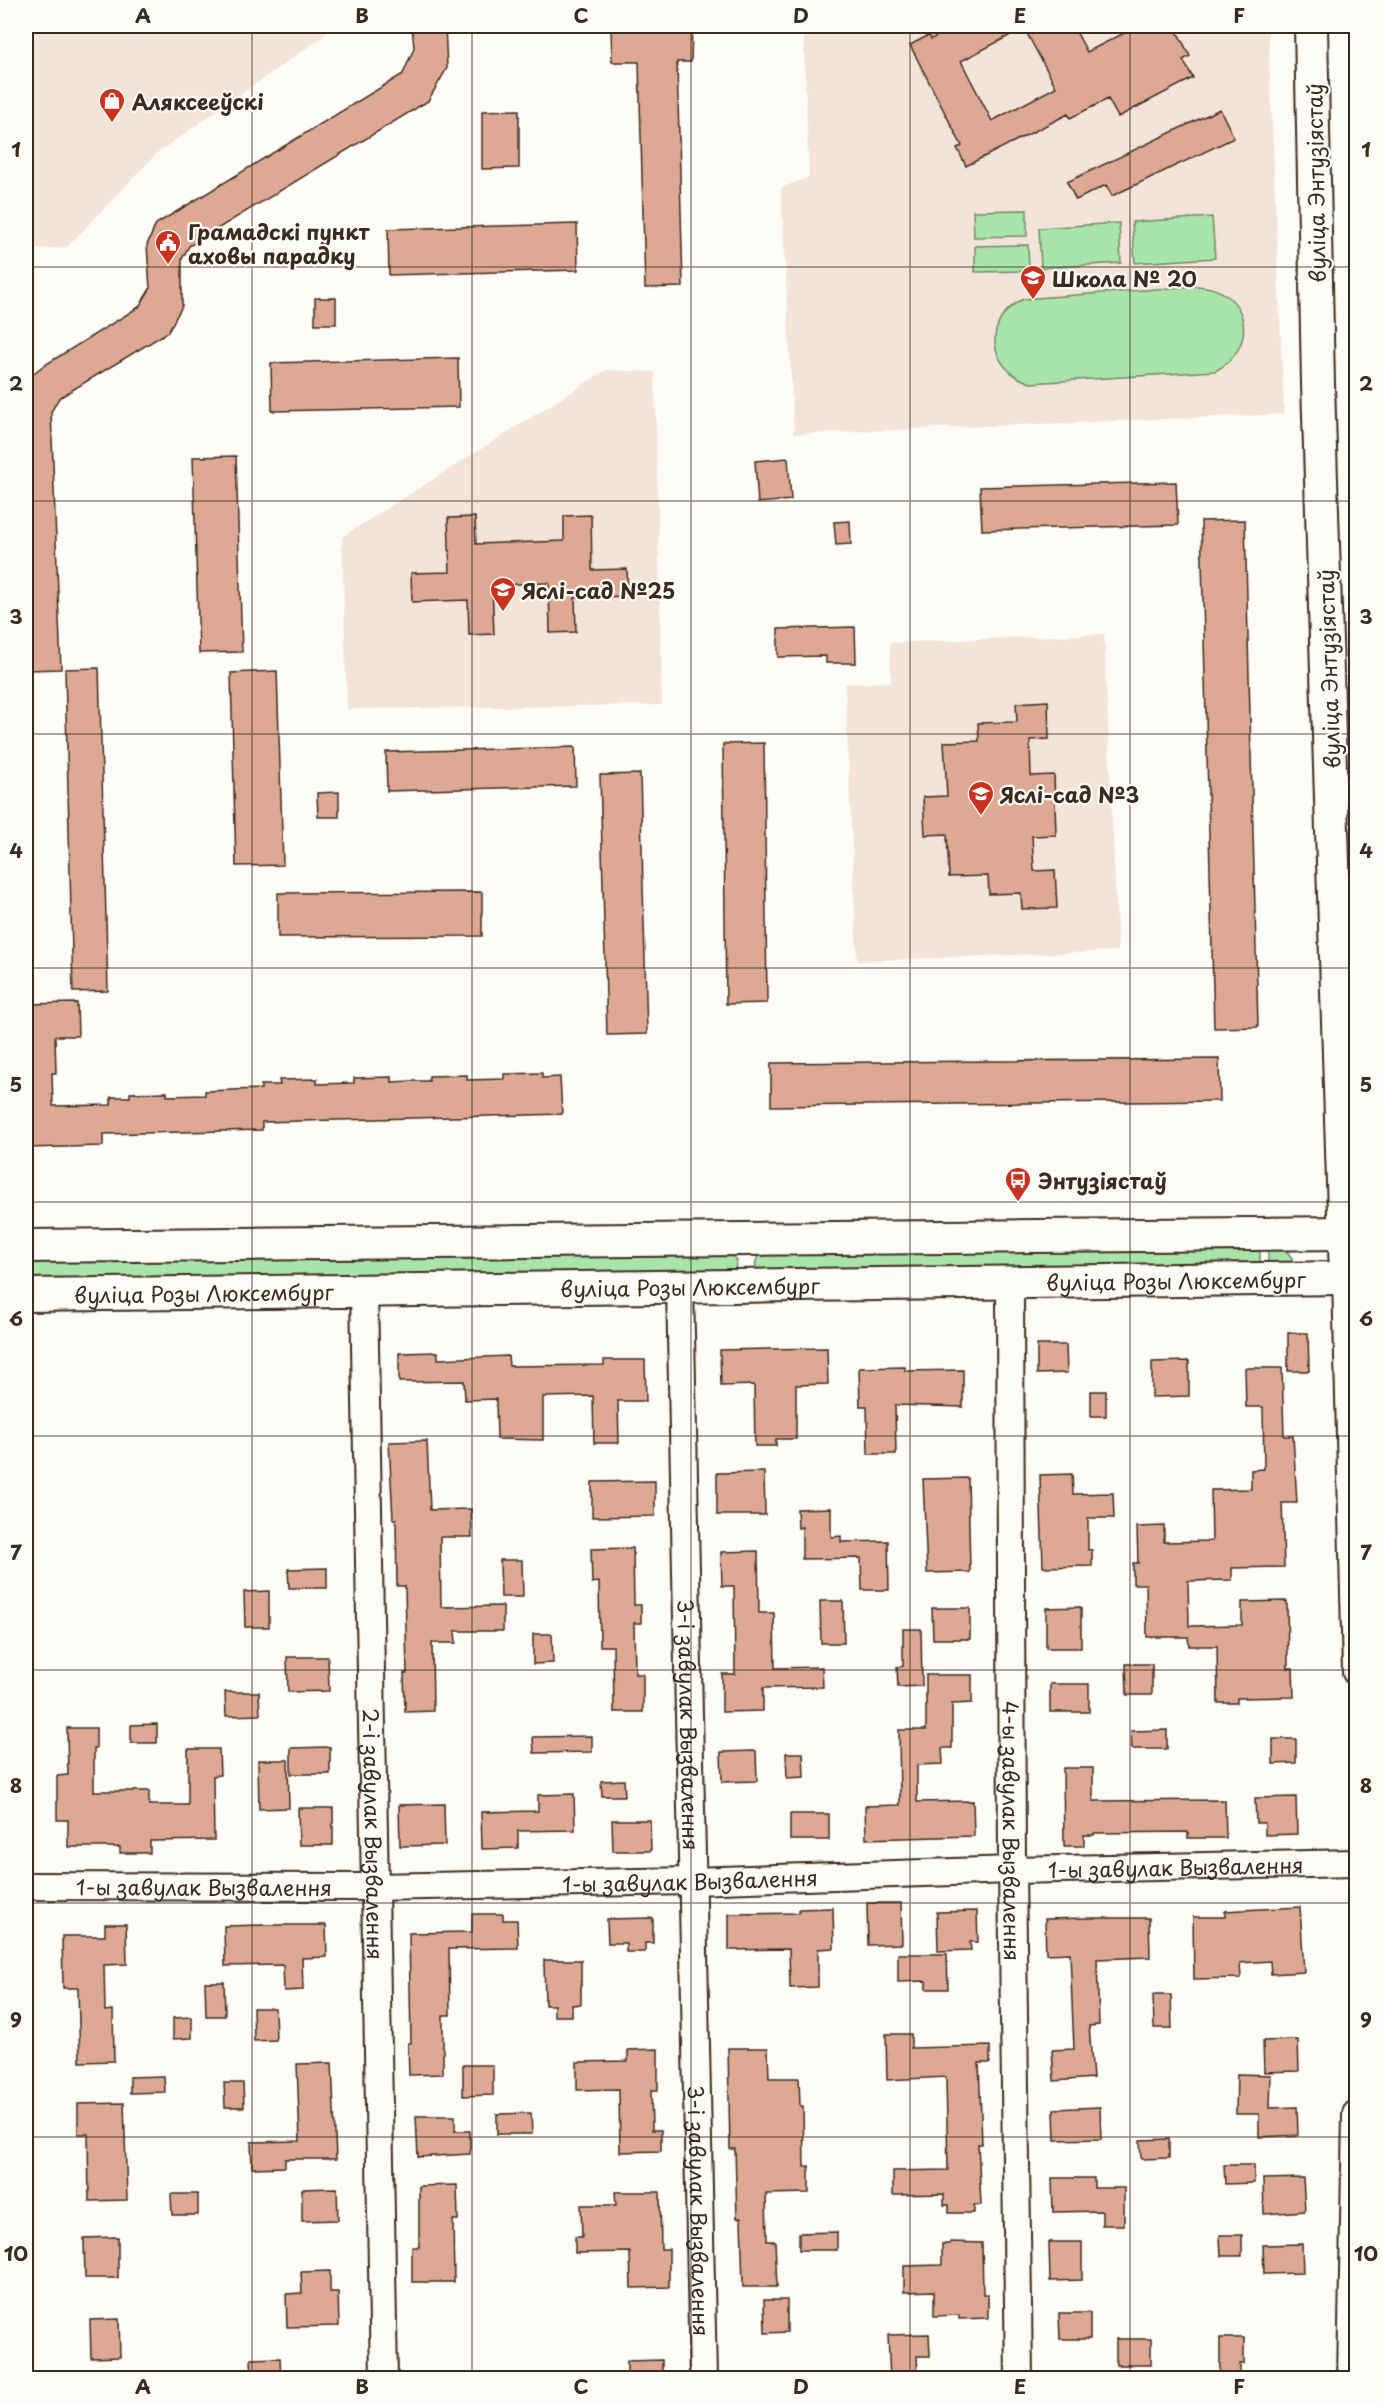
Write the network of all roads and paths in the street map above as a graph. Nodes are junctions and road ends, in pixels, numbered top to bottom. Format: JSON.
{"nodes":[{"id":1,"x":1311,"y":26,"type":"edge"},
{"id":2,"x":1345,"y":1233,"type":"junction"},
{"id":3,"x":26,"y":1246,"type":"edge"},
{"id":4,"x":1351,"y":1278,"type":"edge"},
{"id":5,"x":1010,"y":1282,"type":"junction"},
{"id":6,"x":680,"y":1287,"type":"junction"},
{"id":7,"x":364,"y":1291,"type":"junction"},
{"id":8,"x":26,"y":1295,"type":"edge"},
{"id":9,"x":1356,"y":1672,"type":"edge"},
{"id":10,"x":1356,"y":1863,"type":"edge"},
{"id":11,"x":1012,"y":1870,"type":"junction"},
{"id":12,"x":693,"y":1881,"type":"junction"},
{"id":13,"x":26,"y":1886,"type":"edge"},
{"id":14,"x":374,"y":1887,"type":"junction"},
{"id":15,"x":1356,"y":2114,"type":"edge"},
{"id":16,"x":384,"y":2379,"type":"edge"},
{"id":17,"x":703,"y":2379,"type":"edge"},
{"id":18,"x":1019,"y":2379,"type":"edge"},
{"id":19,"x":1351,"y":2379,"type":"edge"}],
"edges":[{"from":1,"to":2,"type":"main road","name":"вуліца Энтузіястаў"},
{"from":2,"to":3,"type":"main road"},
{"from":2,"to":4,"type":"main road","name":"вуліца Энтузіястаў"},
{"from":4,"to":5,"type":"main road","name":"вуліца Розы Люксембург"},
{"from":4,"to":9,"type":"street","name":"вуліца Энтузіястаў"},
{"from":5,"to":6,"type":"main road","name":"вуліца Розы Люксембург"},
{"from":5,"to":11,"type":"street","name":"4-ы завулак Вызвалення"},
{"from":6,"to":7,"type":"main road","name":"вуліца Розы Люксембург"},
{"from":6,"to":12,"type":"street","name":"3-і завулак Вызвалення"},
{"from":7,"to":8,"type":"main road","name":"вуліца Розы Люксембург"},
{"from":7,"to":14,"type":"street","name":"2-і завулак Вызвалення"},
{"from":10,"to":11,"type":"street","name":"1-ы завулак Вызвалення"},
{"from":11,"to":12,"type":"street","name":"1-ы завулак Вызвалення"},
{"from":11,"to":18,"type":"street","name":"4-ы завулак Вызвалення"},
{"from":12,"to":14,"type":"street","name":"1-ы завулак Вызвалення"},
{"from":12,"to":17,"type":"street","name":"3-і завулак Вызвалення"},
{"from":13,"to":14,"type":"street","name":"1-ы завулак Вызвалення"},
{"from":14,"to":16,"type":"street","name":"2-і завулак Вызвалення"},
{"from":15,"to":19,"type":"street"}]}
